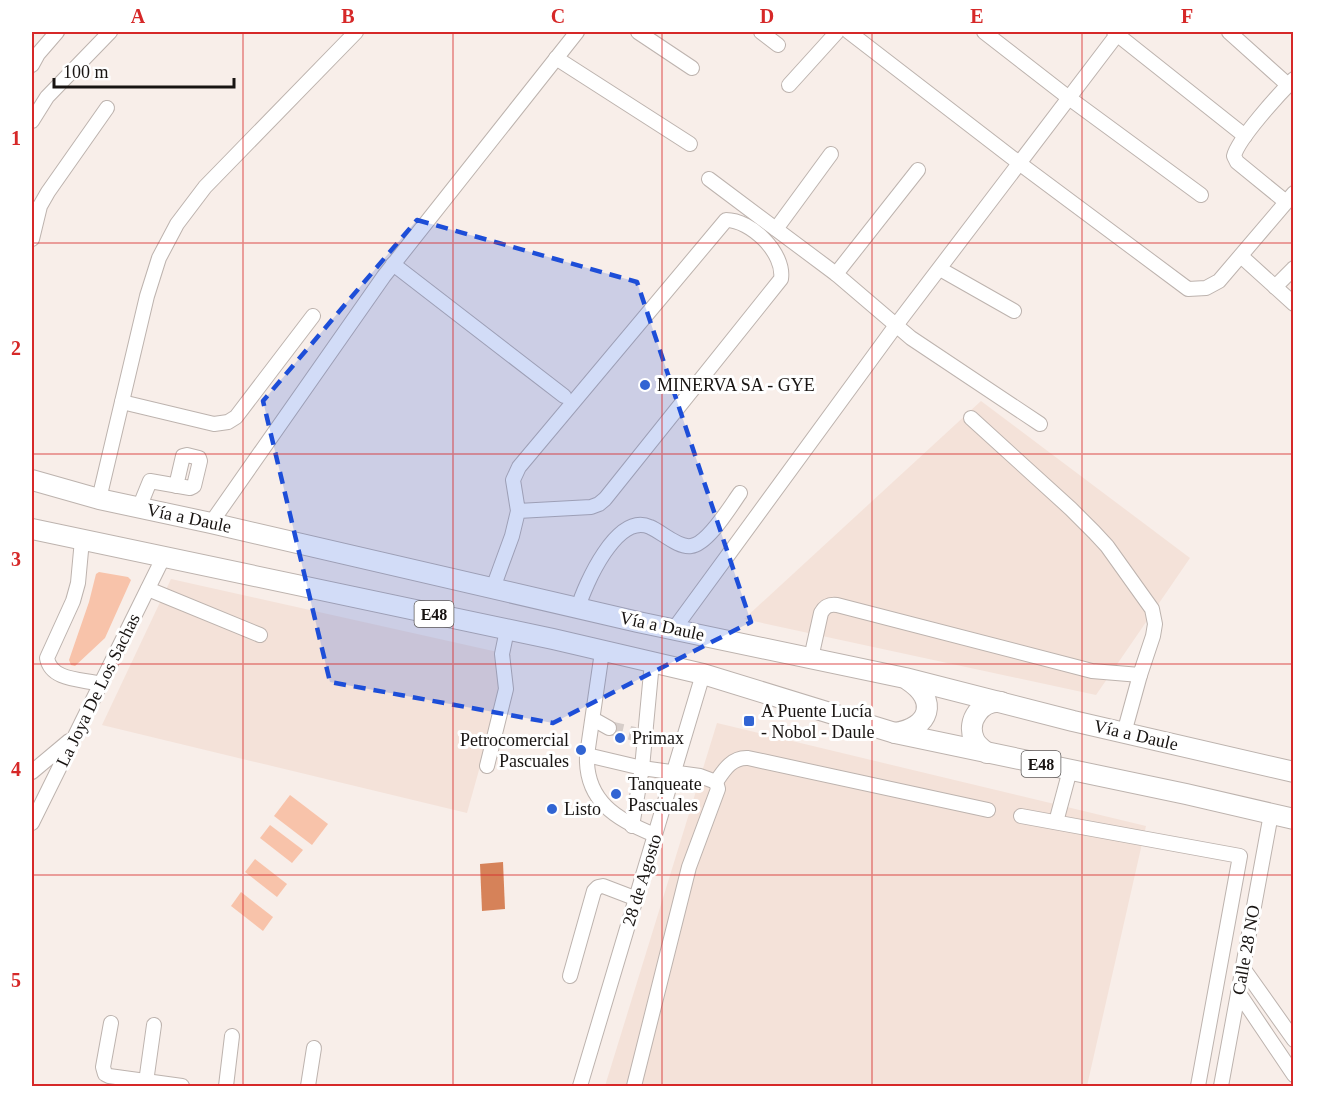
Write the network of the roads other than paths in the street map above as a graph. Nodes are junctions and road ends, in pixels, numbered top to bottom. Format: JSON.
{"nodes":[{"id":1,"x":57,"y":32,"type":"edge"},
{"id":2,"x":110,"y":32,"type":"edge"},
{"id":3,"x":356,"y":32,"type":"edge"},
{"id":4,"x":577,"y":32,"type":"edge"},
{"id":5,"x":638,"y":32,"type":"edge"},
{"id":6,"x":761,"y":32,"type":"edge"},
{"id":7,"x":837,"y":32,"type":"edge"},
{"id":8,"x":849,"y":32,"type":"edge"},
{"id":9,"x":984,"y":32,"type":"edge"},
{"id":10,"x":1117,"y":32,"type":"edge"},
{"id":11,"x":1229,"y":32,"type":"edge"},
{"id":12,"x":778,"y":45,"type":"dead end"},
{"id":13,"x":556,"y":58,"type":"junction"},
{"id":14,"x":32,"y":65,"type":"edge"},
{"id":15,"x":692,"y":68,"type":"dead end"},
{"id":16,"x":1291,"y":82,"type":"edge"},
{"id":17,"x":789,"y":85,"type":"dead end"},
{"id":18,"x":1069,"y":98,"type":"junction"},
{"id":19,"x":108,"y":108,"type":"dead end"},
{"id":20,"x":32,"y":121,"type":"edge"},
{"id":21,"x":1245,"y":136,"type":"junction"},
{"id":22,"x":690,"y":144,"type":"dead end"},
{"id":23,"x":831,"y":154,"type":"dead end"},
{"id":24,"x":1018,"y":163,"type":"junction"},
{"id":25,"x":918,"y":170,"type":"dead end"},
{"id":26,"x":709,"y":179,"type":"dead end"},
{"id":27,"x":1201,"y":195,"type":"dead end"},
{"id":28,"x":1289,"y":198,"type":"edge"},
{"id":29,"x":776,"y":229,"type":"junction"},
{"id":30,"x":32,"y":239,"type":"edge"},
{"id":31,"x":1241,"y":256,"type":"junction"},
{"id":32,"x":393,"y":264,"type":"junction"},
{"id":33,"x":1293,"y":268,"type":"edge"},
{"id":34,"x":940,"y":269,"type":"junction"},
{"id":35,"x":836,"y":274,"type":"junction"},
{"id":36,"x":1275,"y":287,"type":"junction"},
{"id":37,"x":1293,"y":304,"type":"edge"},
{"id":38,"x":1014,"y":311,"type":"dead end"},
{"id":39,"x":313,"y":316,"type":"dead end"},
{"id":40,"x":897,"y":324,"type":"junction"},
{"id":41,"x":564,"y":396,"type":"dead end"},
{"id":42,"x":122,"y":402,"type":"junction"},
{"id":43,"x":971,"y":418,"type":"dead end"},
{"id":44,"x":1040,"y":424,"type":"dead end"},
{"id":45,"x":32,"y":480,"type":"edge"},
{"id":46,"x":176,"y":486,"type":"dead end"},
{"id":47,"x":741,"y":493,"type":"dead end"},
{"id":48,"x":99,"y":499,"type":"junction"},
{"id":49,"x":139,"y":508,"type":"junction"},
{"id":50,"x":518,"y":511,"type":"junction"},
{"id":51,"x":211,"y":523,"type":"junction"},
{"id":52,"x":32,"y":530,"type":"edge"},
{"id":53,"x":82,"y":540,"type":"junction"},
{"id":54,"x":164,"y":556,"type":"junction"},
{"id":55,"x":493,"y":588,"type":"junction"},
{"id":56,"x":148,"y":589,"type":"junction"},
{"id":57,"x":578,"y":608,"type":"junction"},
{"id":58,"x":674,"y":629,"type":"junction"},
{"id":59,"x":507,"y":630,"type":"junction"},
{"id":60,"x":260,"y":635,"type":"dead end"},
{"id":61,"x":602,"y":652,"type":"junction"},
{"id":62,"x":811,"y":658,"type":"junction"},
{"id":63,"x":652,"y":662,"type":"junction"},
{"id":64,"x":703,"y":674,"type":"junction"},
{"id":65,"x":1140,"y":675,"type":"junction"},
{"id":66,"x":905,"y":678,"type":"junction"},
{"id":67,"x":100,"y":684,"type":"junction"},
{"id":68,"x":1006,"y":703,"type":"junction"},
{"id":69,"x":593,"y":719,"type":"junction"},
{"id":70,"x":609,"y":728,"type":"tunnel mouth"},
{"id":71,"x":1124,"y":732,"type":"junction"},
{"id":72,"x":895,"y":733,"type":"junction"},
{"id":73,"x":75,"y":736,"type":"junction"},
{"id":74,"x":987,"y":753,"type":"junction"},
{"id":75,"x":587,"y":755,"type":"junction"},
{"id":76,"x":487,"y":766,"type":"dead end"},
{"id":77,"x":642,"y":768,"type":"junction"},
{"id":78,"x":1070,"y":770,"type":"junction"},
{"id":79,"x":32,"y":772,"type":"edge"},
{"id":80,"x":1293,"y":772,"type":"edge"},
{"id":81,"x":675,"y":773,"type":"junction"},
{"id":82,"x":716,"y":782,"type":"junction"},
{"id":83,"x":988,"y":810,"type":"dead end"},
{"id":84,"x":1271,"y":814,"type":"junction"},
{"id":85,"x":1021,"y":816,"type":"dead end"},
{"id":86,"x":1293,"y":819,"type":"edge"},
{"id":87,"x":1056,"y":822,"type":"junction"},
{"id":88,"x":32,"y":823,"type":"edge"},
{"id":89,"x":632,"y":826,"type":"junction"},
{"id":90,"x":655,"y":835,"type":"junction"},
{"id":91,"x":1240,"y":856,"type":"junction"},
{"id":92,"x":1262,"y":860,"type":"junction"},
{"id":93,"x":637,"y":898,"type":"junction"},
{"id":94,"x":1243,"y":968,"type":"junction"},
{"id":95,"x":570,"y":976,"type":"dead end"},
{"id":96,"x":1238,"y":992,"type":"junction"},
{"id":97,"x":111,"y":1023,"type":"dead end"},
{"id":98,"x":154,"y":1025,"type":"dead end"},
{"id":99,"x":232,"y":1036,"type":"dead end"},
{"id":100,"x":1293,"y":1040,"type":"edge"},
{"id":101,"x":314,"y":1048,"type":"dead end"},
{"id":102,"x":1293,"y":1075,"type":"edge"},
{"id":103,"x":146,"y":1082,"type":"junction"},
{"id":104,"x":182,"y":1086,"type":"edge"},
{"id":105,"x":226,"y":1086,"type":"edge"},
{"id":106,"x":308,"y":1086,"type":"edge"},
{"id":107,"x":580,"y":1086,"type":"edge"},
{"id":108,"x":634,"y":1086,"type":"edge"},
{"id":109,"x":1198,"y":1086,"type":"edge"},
{"id":110,"x":1221,"y":1086,"type":"edge"}],
"edges":[{"from":1,"to":14,"type":"street"},
{"from":2,"to":20,"type":"street"},
{"from":3,"to":42,"type":"street"},
{"from":4,"to":13,"type":"street"},
{"from":5,"to":15,"type":"street"},
{"from":6,"to":12,"type":"street"},
{"from":7,"to":17,"type":"street"},
{"from":8,"to":24,"type":"street"},
{"from":9,"to":18,"type":"street"},
{"from":10,"to":18,"type":"street"},
{"from":10,"to":21,"type":"street"},
{"from":11,"to":16,"type":"street"},
{"from":13,"to":22,"type":"street"},
{"from":13,"to":32,"type":"street"},
{"from":16,"to":21,"type":"street"},
{"from":18,"to":24,"type":"street"},
{"from":18,"to":27,"type":"street"},
{"from":19,"to":30,"type":"street"},
{"from":21,"to":28,"type":"street"},
{"from":23,"to":29,"type":"street"},
{"from":24,"to":31,"type":"street"},
{"from":24,"to":34,"type":"street"},
{"from":25,"to":35,"type":"street"},
{"from":26,"to":29,"type":"street"},
{"from":28,"to":31,"type":"street"},
{"from":29,"to":35,"type":"street"},
{"from":31,"to":36,"type":"street"},
{"from":32,"to":41,"type":"street"},
{"from":32,"to":51,"type":"street"},
{"from":33,"to":36,"type":"street"},
{"from":34,"to":38,"type":"street"},
{"from":34,"to":40,"type":"street"},
{"from":35,"to":40,"type":"street"},
{"from":36,"to":37,"type":"street"},
{"from":39,"to":42,"type":"street"},
{"from":40,"to":44,"type":"street"},
{"from":40,"to":58,"type":"street"},
{"from":42,"to":48,"type":"street"},
{"from":43,"to":65,"type":"street"},
{"from":45,"to":48,"type":"highway","name":"Vía a Daule","number":"E48"},
{"from":46,"to":49,"type":"street"},
{"from":47,"to":57,"type":"street"},
{"from":48,"to":49,"type":"highway","name":"Vía a Daule","number":"E48"},
{"from":49,"to":51,"type":"highway","name":"Vía a Daule","number":"E48"},
{"from":50,"to":50,"type":"street"},
{"from":50,"to":55,"type":"street"},
{"from":51,"to":55,"type":"highway","name":"Vía a Daule","number":"E48"},
{"from":52,"to":53,"type":"highway","name":"Vía a Daule","number":"E48"},
{"from":53,"to":54,"type":"highway","name":"Vía a Daule","number":"E48"},
{"from":53,"to":67,"type":"street"},
{"from":54,"to":56,"type":"street","name":"La Joya De Los Sachas"},
{"from":54,"to":59,"type":"highway","name":"Vía a Daule","number":"E48"},
{"from":55,"to":57,"type":"highway","name":"Vía a Daule","number":"E48"},
{"from":56,"to":60,"type":"street"},
{"from":56,"to":67,"type":"street","name":"La Joya De Los Sachas"},
{"from":57,"to":58,"type":"highway","name":"Vía a Daule","number":"E48"},
{"from":58,"to":62,"type":"highway","name":"Vía a Daule","number":"E48"},
{"from":59,"to":61,"type":"highway","name":"Vía a Daule","number":"E48"},
{"from":59,"to":76,"type":"street"},
{"from":61,"to":63,"type":"highway","name":"Vía a Daule","number":"E48"},
{"from":61,"to":69,"type":"street"},
{"from":62,"to":65,"type":"street"},
{"from":62,"to":66,"type":"highway","name":"Vía a Daule","number":"E48"},
{"from":63,"to":64,"type":"highway","name":"Vía a Daule","number":"E48"},
{"from":63,"to":77,"type":"street"},
{"from":64,"to":72,"type":"highway","name":"Vía a Daule","number":"E48"},
{"from":64,"to":81,"type":"street","name":"28 de Agosto"},
{"from":65,"to":71,"type":"street"},
{"from":66,"to":68,"type":"highway","name":"Vía a Daule","number":"E48"},
{"from":66,"to":72,"type":"highway"},
{"from":67,"to":73,"type":"street","name":"La Joya De Los Sachas"},
{"from":68,"to":71,"type":"highway","name":"Vía a Daule","number":"E48"},
{"from":68,"to":74,"type":"highway"},
{"from":69,"to":70,"type":"street"},
{"from":69,"to":75,"type":"street"},
{"from":71,"to":80,"type":"highway","name":"Vía a Daule","number":"E48"},
{"from":72,"to":74,"type":"highway","name":"Vía a Daule","number":"E48"},
{"from":73,"to":79,"type":"street"},
{"from":73,"to":88,"type":"street","name":"La Joya De Los Sachas"},
{"from":74,"to":78,"type":"highway","name":"Vía a Daule","number":"E48"},
{"from":75,"to":77,"type":"street"},
{"from":75,"to":89,"type":"street"},
{"from":77,"to":81,"type":"street"},
{"from":77,"to":89,"type":"street"},
{"from":78,"to":84,"type":"highway","name":"Vía a Daule","number":"E48"},
{"from":78,"to":87,"type":"street"},
{"from":81,"to":82,"type":"street"},
{"from":81,"to":90,"type":"street","name":"28 de Agosto"},
{"from":82,"to":83,"type":"street"},
{"from":82,"to":108,"type":"street"},
{"from":84,"to":86,"type":"highway","name":"Vía a Daule","number":"E48"},
{"from":84,"to":92,"type":"street","name":"Calle 28 NO"},
{"from":85,"to":87,"type":"street"},
{"from":87,"to":91,"type":"street"},
{"from":89,"to":90,"type":"street"},
{"from":90,"to":93,"type":"street","name":"28 de Agosto"},
{"from":91,"to":92,"type":"street"},
{"from":91,"to":109,"type":"street"},
{"from":92,"to":94,"type":"street","name":"Calle 28 NO"},
{"from":93,"to":95,"type":"street"},
{"from":93,"to":107,"type":"street","name":"28 de Agosto"},
{"from":94,"to":96,"type":"street","name":"Calle 28 NO"},
{"from":94,"to":100,"type":"street"},
{"from":96,"to":102,"type":"street"},
{"from":96,"to":110,"type":"street","name":"Calle 28 NO"},
{"from":97,"to":103,"type":"street"},
{"from":98,"to":103,"type":"street"},
{"from":99,"to":105,"type":"street"},
{"from":101,"to":106,"type":"street"},
{"from":103,"to":104,"type":"street"}]}
